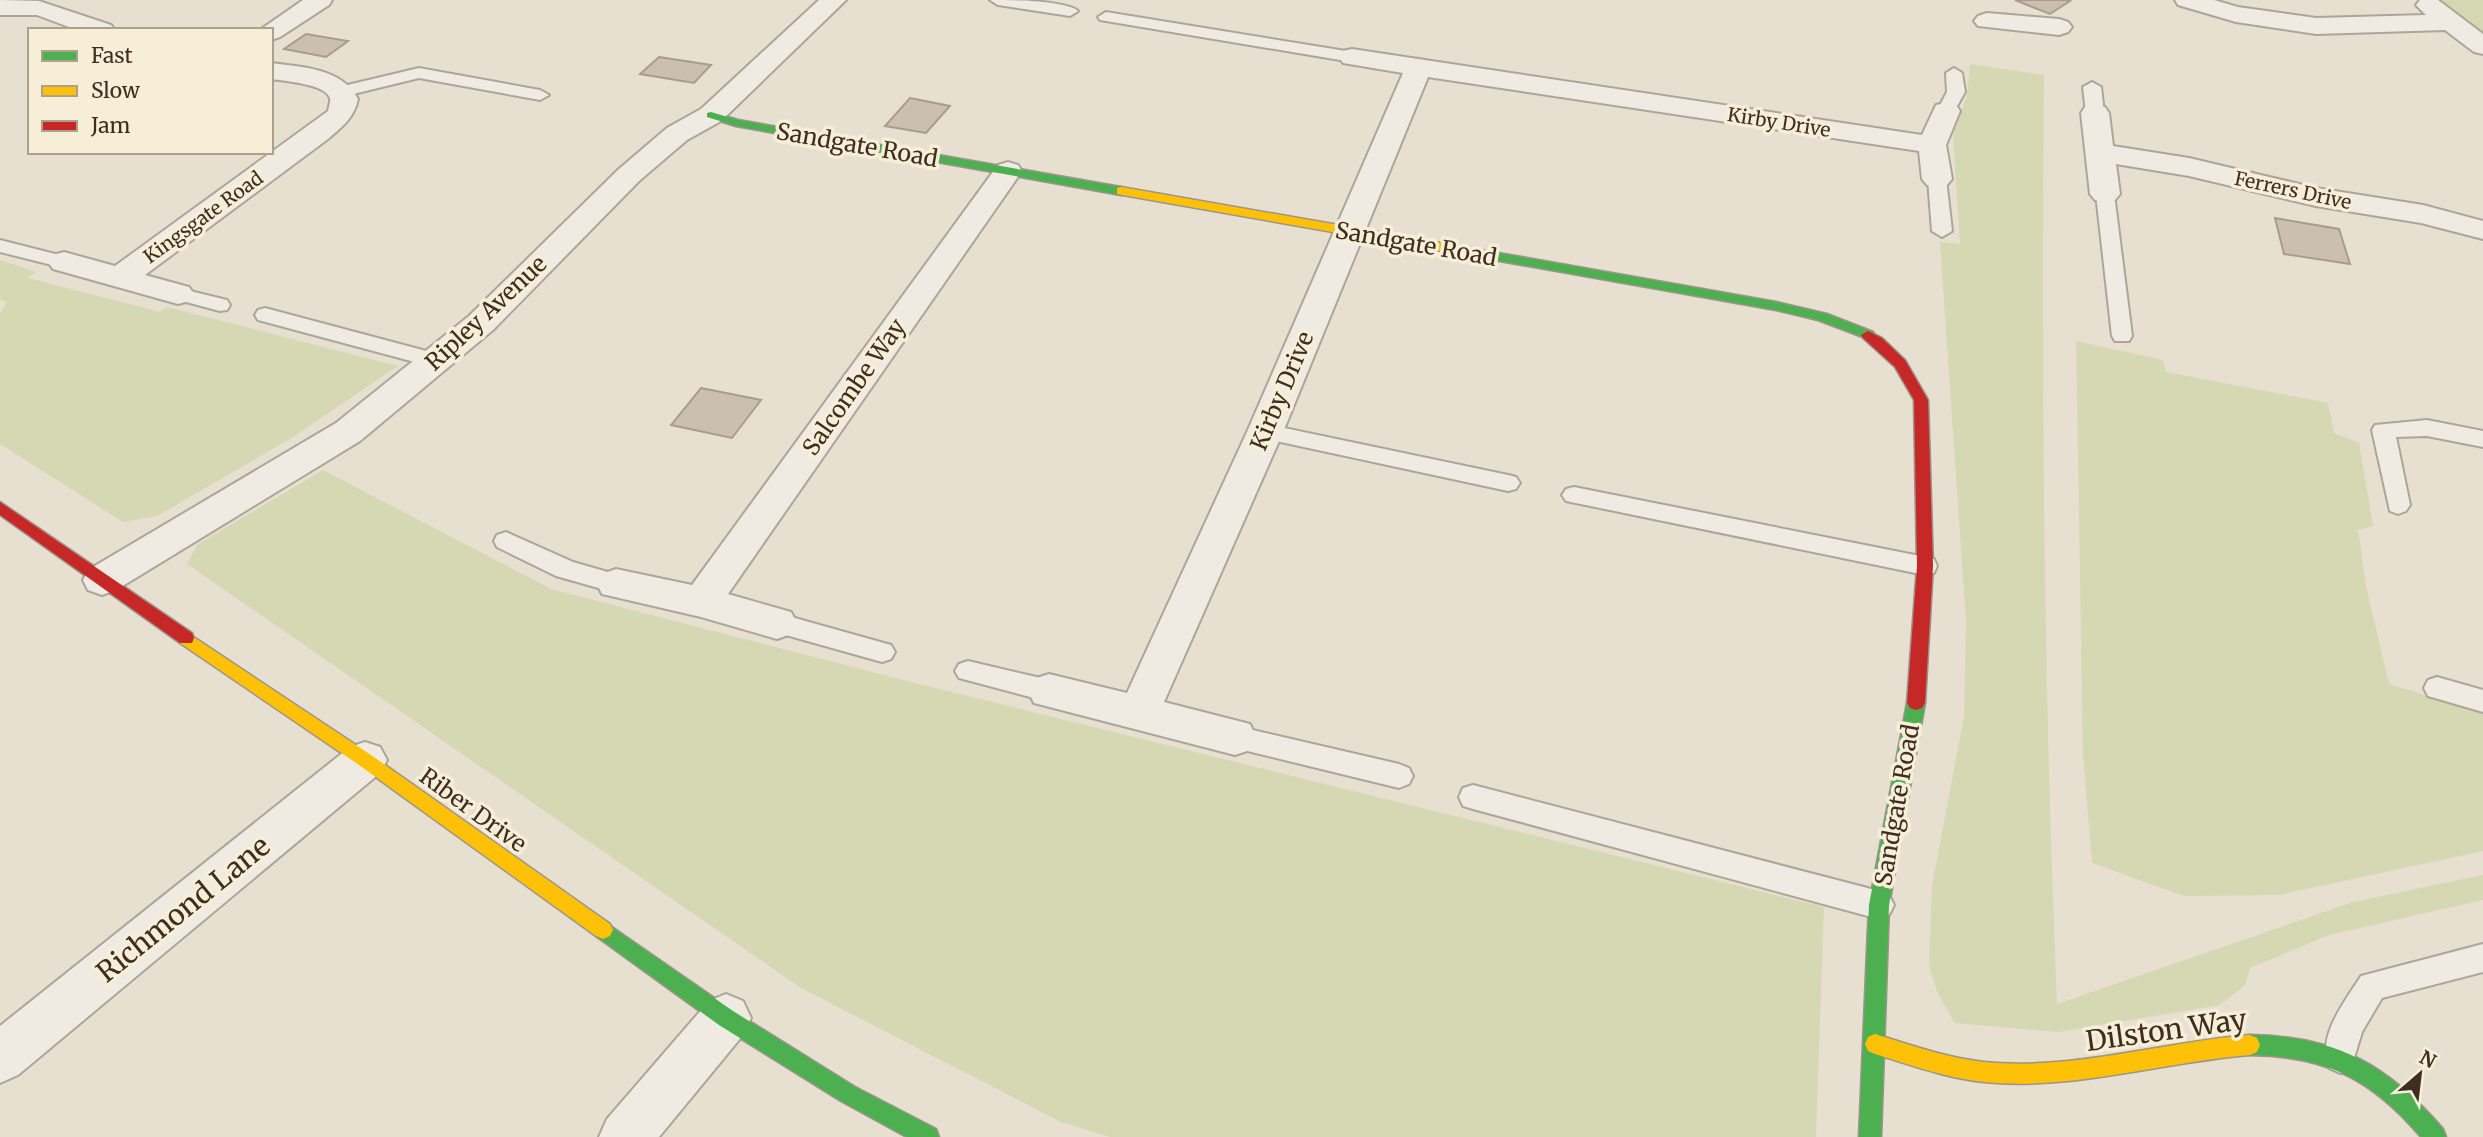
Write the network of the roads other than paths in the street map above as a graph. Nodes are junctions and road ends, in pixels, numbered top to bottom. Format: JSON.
{"nodes":[{"id":1,"x":320,"y":0,"type":"edge"},
{"id":2,"x":834,"y":0,"type":"edge"},
{"id":3,"x":998,"y":0,"type":"edge"},
{"id":4,"x":2186,"y":0,"type":"edge"},
{"id":5,"x":2422,"y":0,"type":"edge"},
{"id":6,"x":10,"y":4,"type":"edge"},
{"id":7,"x":1070,"y":11,"type":"dead end"},
{"id":8,"x":1106,"y":17,"type":"dead end"},
{"id":9,"x":1986,"y":21,"type":"edge"},
{"id":10,"x":2450,"y":22,"type":"junction"},
{"id":11,"x":2059,"y":27,"type":"dead end"},
{"id":12,"x":96,"y":28,"type":"edge"},
{"id":13,"x":273,"y":31,"type":"edge"},
{"id":14,"x":2483,"y":46,"type":"edge"},
{"id":15,"x":1352,"y":57,"type":"joint"},
{"id":16,"x":1419,"y":67,"type":"junction"},
{"id":17,"x":273,"y":71,"type":"edge"},
{"id":18,"x":1954,"y":73,"type":"dead end"},
{"id":19,"x":341,"y":92,"type":"junction"},
{"id":20,"x":540,"y":95,"type":"dead end"},
{"id":21,"x":2094,"y":100,"type":"dead end"},
{"id":22,"x":1946,"y":111,"type":"joint"},
{"id":23,"x":711,"y":115,"type":"junction"},
{"id":24,"x":1932,"y":145,"type":"junction"},
{"id":25,"x":2102,"y":153,"type":"junction"},
{"id":26,"x":1007,"y":171,"type":"junction"},
{"id":27,"x":1937,"y":179,"type":"joint"},
{"id":28,"x":2105,"y":194,"type":"joint"},
{"id":29,"x":2483,"y":230,"type":"edge"},
{"id":30,"x":1942,"y":231,"type":"dead end"},
{"id":31,"x":1349,"y":232,"type":"junction"},
{"id":32,"x":0,"y":246,"type":"edge"},
{"id":33,"x":64,"y":262,"type":"joint"},
{"id":34,"x":121,"y":277,"type":"junction"},
{"id":35,"x":177,"y":294,"type":"joint"},
{"id":36,"x":220,"y":304,"type":"dead end"},
{"id":37,"x":265,"y":315,"type":"dead end"},
{"id":38,"x":2122,"y":336,"type":"dead end"},
{"id":39,"x":437,"y":361,"type":"junction"},
{"id":40,"x":1265,"y":432,"type":"junction"},
{"id":41,"x":2483,"y":439,"type":"edge"},
{"id":42,"x":1508,"y":483,"type":"dead end"},
{"id":43,"x":1574,"y":495,"type":"dead end"},
{"id":44,"x":2398,"y":505,"type":"dead end"},
{"id":45,"x":0,"y":507,"type":"edge"},
{"id":46,"x":506,"y":541,"type":"dead end"},
{"id":47,"x":1925,"y":566,"type":"junction"},
{"id":48,"x":102,"y":580,"type":"junction"},
{"id":49,"x":616,"y":584,"type":"joint"},
{"id":50,"x":701,"y":602,"type":"junction"},
{"id":51,"x":777,"y":623,"type":"joint"},
{"id":52,"x":882,"y":652,"type":"dead end"},
{"id":53,"x":968,"y":671,"type":"dead end"},
{"id":54,"x":2437,"y":688,"type":"dead end"},
{"id":55,"x":1049,"y":691,"type":"joint"},
{"id":56,"x":2483,"y":701,"type":"edge"},
{"id":57,"x":1139,"y":712,"type":"junction"},
{"id":58,"x":1235,"y":737,"type":"joint"},
{"id":59,"x":365,"y":760,"type":"junction"},
{"id":60,"x":1399,"y":776,"type":"dead end"},
{"id":61,"x":1473,"y":797,"type":"dead end"},
{"id":62,"x":1879,"y":905,"type":"junction"},
{"id":63,"x":2483,"y":958,"type":"edge"},
{"id":64,"x":726,"y":1018,"type":"junction"},
{"id":65,"x":1875,"y":1044,"type":"junction"},
{"id":66,"x":2340,"y":1057,"type":"junction"},
{"id":67,"x":0,"y":1058,"type":"edge"},
{"id":68,"x":625,"y":1137,"type":"edge"},
{"id":69,"x":928,"y":1137,"type":"edge"},
{"id":70,"x":1870,"y":1137,"type":"edge"},
{"id":71,"x":2435,"y":1137,"type":"edge"}],
"edges":[{"from":1,"to":13,"type":"street"},
{"from":2,"to":23,"type":"street","name":"Ripley Avenue"},
{"from":3,"to":7,"type":"lane"},
{"from":4,"to":10,"type":"street"},
{"from":5,"to":10,"type":"street"},
{"from":6,"to":12,"type":"street"},
{"from":8,"to":15,"type":"lane","name":"Kirby Drive"},
{"from":9,"to":11,"type":"street"},
{"from":10,"to":14,"type":"street"},
{"from":15,"to":16,"type":"street","name":"Kirby Drive"},
{"from":16,"to":24,"type":"street","name":"Kirby Drive"},
{"from":16,"to":31,"type":"street","name":"Kirby Drive"},
{"from":17,"to":19,"type":"street"},
{"from":18,"to":22,"type":"lane"},
{"from":19,"to":20,"type":"lane"},
{"from":19,"to":34,"type":"street","name":"Kingsgate Road"},
{"from":21,"to":25,"type":"street"},
{"from":22,"to":24,"type":"street"},
{"from":23,"to":26,"type":"street","name":"Sandgate Road"},
{"from":23,"to":39,"type":"street","name":"Ripley Avenue"},
{"from":24,"to":27,"type":"street"},
{"from":25,"to":28,"type":"street"},
{"from":25,"to":29,"type":"street","name":"Ferrers Drive"},
{"from":26,"to":31,"type":"street","name":"Sandgate Road"},
{"from":26,"to":50,"type":"street","name":"Salcombe Way"},
{"from":27,"to":30,"type":"lane"},
{"from":28,"to":38,"type":"lane"},
{"from":31,"to":40,"type":"street","name":"Kirby Drive"},
{"from":31,"to":47,"type":"street","name":"Sandgate Road"},
{"from":32,"to":33,"type":"lane"},
{"from":33,"to":34,"type":"street","name":"Kingsgate Road"},
{"from":34,"to":35,"type":"street","name":"Kingsgate Road"},
{"from":35,"to":36,"type":"lane"},
{"from":37,"to":39,"type":"lane"},
{"from":39,"to":48,"type":"street","name":"Ripley Avenue"},
{"from":40,"to":42,"type":"lane"},
{"from":40,"to":57,"type":"street","name":"Kirby Drive"},
{"from":41,"to":44,"type":"lane"},
{"from":43,"to":47,"type":"lane"},
{"from":45,"to":48,"type":"street","name":"Riber Drive"},
{"from":46,"to":49,"type":"lane"},
{"from":47,"to":62,"type":"street","name":"Sandgate Road"},
{"from":48,"to":59,"type":"street","name":"Riber Drive"},
{"from":49,"to":50,"type":"street"},
{"from":50,"to":51,"type":"street"},
{"from":51,"to":52,"type":"lane"},
{"from":53,"to":55,"type":"lane"},
{"from":54,"to":56,"type":"lane"},
{"from":55,"to":57,"type":"street"},
{"from":57,"to":58,"type":"street"},
{"from":58,"to":60,"type":"lane"},
{"from":59,"to":64,"type":"street","name":"Riber Drive"},
{"from":59,"to":67,"type":"street","name":"Richmond Lane"},
{"from":61,"to":62,"type":"lane"},
{"from":62,"to":65,"type":"street","name":"Sandgate Road"},
{"from":63,"to":66,"type":"lane"},
{"from":64,"to":68,"type":"street"},
{"from":64,"to":69,"type":"street","name":"Riber Drive"},
{"from":65,"to":66,"type":"street","name":"Dilston Way"},
{"from":65,"to":70,"type":"street","name":"Sandgate Road"},
{"from":66,"to":71,"type":"street","name":"Dilston Way"}]}
